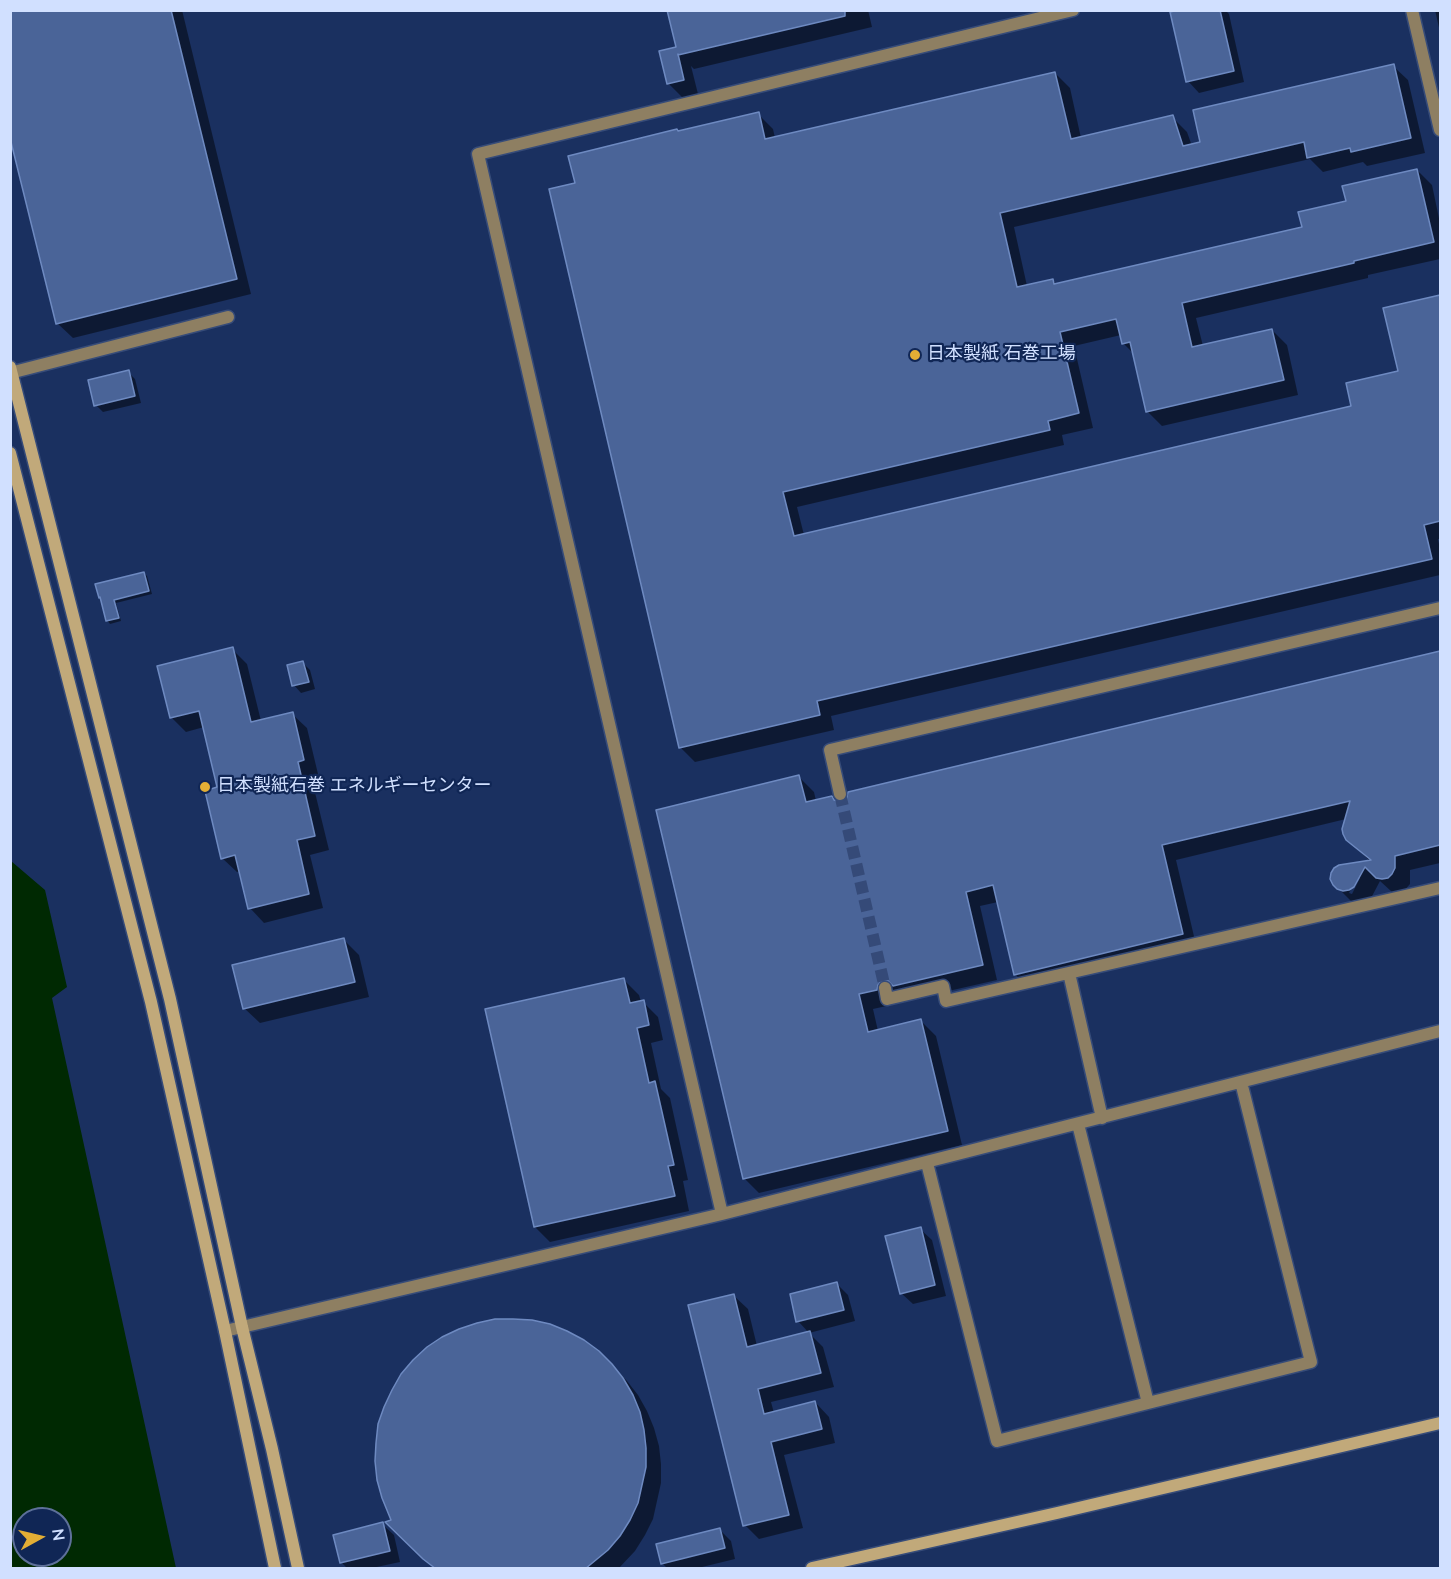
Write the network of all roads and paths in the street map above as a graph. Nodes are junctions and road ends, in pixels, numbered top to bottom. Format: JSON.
{"nodes":[{"id":1,"x":1073,"y":10,"type":"edge"},
{"id":2,"x":1412,"y":10,"type":"edge"},
{"id":3,"x":1440,"y":130,"type":"edge"},
{"id":4,"x":228,"y":317,"type":"dead end"},
{"id":5,"x":11,"y":371,"type":"edge"},
{"id":6,"x":10,"y":453,"type":"edge"},
{"id":7,"x":1440,"y":608,"type":"edge"},
{"id":8,"x":840,"y":794,"type":"tunnel mouth"},
{"id":9,"x":1440,"y":888,"type":"edge"},
{"id":10,"x":1069,"y":973,"type":"junction"},
{"id":11,"x":885,"y":988,"type":"dead end"},
{"id":12,"x":1440,"y":1031,"type":"edge"},
{"id":13,"x":1241,"y":1083,"type":"junction"},
{"id":14,"x":1102,"y":1118,"type":"junction"},
{"id":15,"x":1078,"y":1124,"type":"junction"},
{"id":16,"x":927,"y":1163,"type":"junction"},
{"id":17,"x":722,"y":1214,"type":"junction"},
{"id":18,"x":242,"y":1327,"type":"junction"},
{"id":19,"x":225,"y":1331,"type":"junction"},
{"id":20,"x":1148,"y":1403,"type":"junction"},
{"id":21,"x":1440,"y":1423,"type":"edge"},
{"id":22,"x":275,"y":1569,"type":"edge"},
{"id":23,"x":298,"y":1569,"type":"edge"},
{"id":24,"x":812,"y":1569,"type":"edge"}],
"edges":[{"from":1,"to":17,"type":"street"},
{"from":2,"to":3,"type":"street"},
{"from":4,"to":5,"type":"street"},
{"from":5,"to":18,"type":"street"},
{"from":6,"to":19,"type":"street"},
{"from":7,"to":8,"type":"street"},
{"from":9,"to":10,"type":"street"},
{"from":10,"to":11,"type":"street"},
{"from":10,"to":14,"type":"street"},
{"from":12,"to":13,"type":"street"},
{"from":13,"to":14,"type":"street"},
{"from":13,"to":20,"type":"street"},
{"from":14,"to":15,"type":"street"},
{"from":15,"to":16,"type":"street"},
{"from":15,"to":20,"type":"street"},
{"from":16,"to":17,"type":"street"},
{"from":16,"to":20,"type":"street"},
{"from":17,"to":18,"type":"street"},
{"from":18,"to":19,"type":"street"},
{"from":18,"to":23,"type":"street"},
{"from":19,"to":22,"type":"street"},
{"from":21,"to":24,"type":"street"}]}
